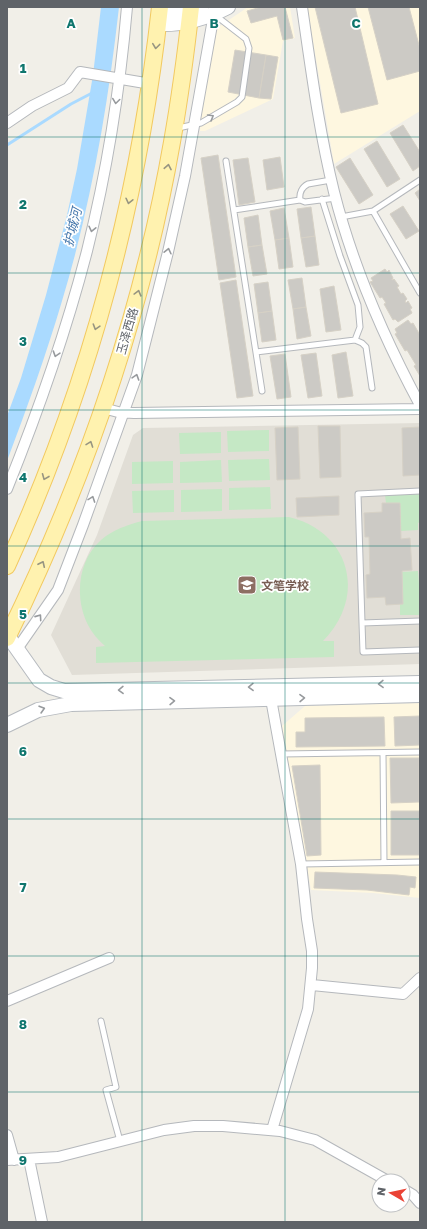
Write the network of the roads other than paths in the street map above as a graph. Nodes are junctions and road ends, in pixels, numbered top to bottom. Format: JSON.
{"nodes":[{"id":1,"x":127,"y":7,"type":"edge"},
{"id":2,"x":228,"y":7,"type":"edge"},
{"id":3,"x":302,"y":7,"type":"edge"},
{"id":4,"x":200,"y":11,"type":"edge"},
{"id":5,"x":159,"y":15,"type":"edge"},
{"id":6,"x":118,"y":78,"type":"junction"},
{"id":7,"x":151,"y":84,"type":"junction"},
{"id":8,"x":7,"y":123,"type":"edge"},
{"id":9,"x":194,"y":124,"type":"junction"},
{"id":10,"x":175,"y":129,"type":"junction"},
{"id":11,"x":226,"y":161,"type":"dead end"},
{"id":12,"x":331,"y":180,"type":"junction"},
{"id":13,"x":420,"y":180,"type":"edge"},
{"id":14,"x":336,"y":198,"type":"junction"},
{"id":15,"x":322,"y":199,"type":"junction"},
{"id":16,"x":300,"y":200,"type":"junction"},
{"id":17,"x":234,"y":210,"type":"junction"},
{"id":18,"x":373,"y":210,"type":"junction"},
{"id":19,"x":341,"y":217,"type":"junction"},
{"id":20,"x":420,"y":293,"type":"edge"},
{"id":21,"x":355,"y":340,"type":"junction"},
{"id":22,"x":256,"y":352,"type":"junction"},
{"id":23,"x":372,"y":388,"type":"dead end"},
{"id":24,"x":262,"y":391,"type":"dead end"},
{"id":25,"x":420,"y":405,"type":"edge"},
{"id":26,"x":103,"y":408,"type":"junction"},
{"id":27,"x":420,"y":409,"type":"edge"},
{"id":28,"x":123,"y":413,"type":"junction"},
{"id":29,"x":7,"y":489,"type":"edge"},
{"id":30,"x":420,"y":491,"type":"edge"},
{"id":31,"x":7,"y":566,"type":"edge"},
{"id":32,"x":420,"y":621,"type":"edge"},
{"id":33,"x":362,"y":623,"type":"junction"},
{"id":34,"x":10,"y":641,"type":"edge"},
{"id":35,"x":420,"y":650,"type":"edge"},
{"id":36,"x":420,"y":683,"type":"edge"},
{"id":37,"x":420,"y":695,"type":"edge"},
{"id":38,"x":271,"y":699,"type":"junction"},
{"id":39,"x":7,"y":725,"type":"edge"},
{"id":40,"x":420,"y":752,"type":"edge"},
{"id":41,"x":383,"y":753,"type":"junction"},
{"id":42,"x":281,"y":754,"type":"junction"},
{"id":43,"x":384,"y":862,"type":"junction"},
{"id":44,"x":420,"y":862,"type":"edge"},
{"id":45,"x":301,"y":864,"type":"junction"},
{"id":46,"x":109,"y":958,"type":"dead end"},
{"id":47,"x":420,"y":978,"type":"edge"},
{"id":48,"x":312,"y":984,"type":"junction"},
{"id":49,"x":7,"y":1001,"type":"edge"},
{"id":50,"x":101,"y":1021,"type":"dead end"},
{"id":51,"x":272,"y":1130,"type":"junction"},
{"id":52,"x":7,"y":1135,"type":"edge"},
{"id":53,"x":120,"y":1141,"type":"junction"},
{"id":54,"x":29,"y":1159,"type":"junction"},
{"id":55,"x":10,"y":1160,"type":"edge"},
{"id":56,"x":374,"y":1173,"type":"edge"},
{"id":57,"x":411,"y":1194,"type":"edge"},
{"id":58,"x":420,"y":1203,"type":"edge"},
{"id":59,"x":42,"y":1222,"type":"edge"}],
"edges":[{"from":1,"to":6,"type":"street"},
{"from":2,"to":4,"type":"street"},
{"from":3,"to":12,"type":"street"},
{"from":4,"to":5,"type":"street"},
{"from":4,"to":9,"type":"street"},
{"from":9,"to":4,"type":"lane","one_way":true},
{"from":4,"to":10,"type":"main road","name":"玉泽西路"},
{"from":5,"to":7,"type":"main road","one_way":true},
{"from":6,"to":7,"type":"street"},
{"from":6,"to":8,"type":"street"},
{"from":6,"to":29,"type":"street","one_way":true},
{"from":7,"to":31,"type":"main road","one_way":true},
{"from":9,"to":10,"type":"lane"},
{"from":28,"to":9,"type":"street","one_way":true},
{"from":26,"to":10,"type":"main road","name":"玉泽西路","one_way":true},
{"from":11,"to":17,"type":"lane"},
{"from":12,"to":14,"type":"street"},
{"from":12,"to":16,"type":"lane"},
{"from":13,"to":18,"type":"lane"},
{"from":14,"to":15,"type":"lane"},
{"from":14,"to":19,"type":"street"},
{"from":15,"to":16,"type":"lane"},
{"from":15,"to":21,"type":"lane"},
{"from":16,"to":17,"type":"lane"},
{"from":17,"to":22,"type":"lane"},
{"from":18,"to":19,"type":"lane"},
{"from":18,"to":20,"type":"lane"},
{"from":19,"to":25,"type":"street"},
{"from":21,"to":22,"type":"lane"},
{"from":21,"to":23,"type":"lane"},
{"from":22,"to":24,"type":"lane"},
{"from":26,"to":28,"type":"street"},
{"from":34,"to":26,"type":"main road","name":"玉泽西路","one_way":true},
{"from":27,"to":28,"type":"street"},
{"from":34,"to":28,"type":"street","one_way":true},
{"from":30,"to":33,"type":"lane"},
{"from":32,"to":33,"type":"lane"},
{"from":33,"to":35,"type":"lane"},
{"from":36,"to":34,"type":"street","one_way":true},
{"from":38,"to":37,"type":"street","one_way":true},
{"from":39,"to":38,"type":"street","one_way":true},
{"from":38,"to":42,"type":"street"},
{"from":40,"to":41,"type":"lane"},
{"from":41,"to":42,"type":"lane"},
{"from":41,"to":43,"type":"lane"},
{"from":42,"to":45,"type":"street"},
{"from":43,"to":44,"type":"lane"},
{"from":43,"to":45,"type":"lane"},
{"from":45,"to":48,"type":"street"},
{"from":46,"to":49,"type":"street"},
{"from":47,"to":48,"type":"street"},
{"from":48,"to":51,"type":"street"},
{"from":50,"to":53,"type":"lane"},
{"from":51,"to":53,"type":"street"},
{"from":51,"to":56,"type":"street"},
{"from":52,"to":55,"type":"street"},
{"from":53,"to":54,"type":"street"},
{"from":54,"to":55,"type":"street"},
{"from":54,"to":59,"type":"street"},
{"from":57,"to":58,"type":"street"}]}
